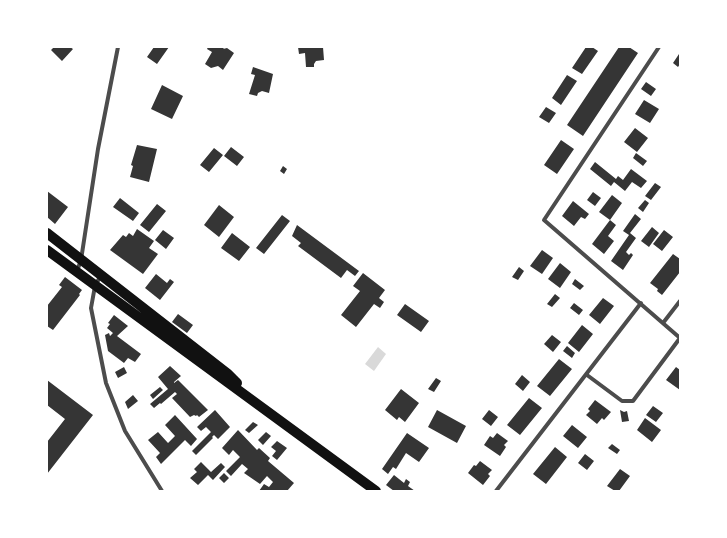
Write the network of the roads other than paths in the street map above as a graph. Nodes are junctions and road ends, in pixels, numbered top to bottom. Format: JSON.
{"nodes":[{"id":1,"x":118,"y":47,"type":"edge"},
{"id":2,"x":659,"y":47,"type":"edge"},
{"id":3,"x":47,"y":234,"type":"edge"},
{"id":4,"x":47,"y":250,"type":"edge"},
{"id":5,"x":81,"y":260,"type":"junction"},
{"id":6,"x":76,"y":272,"type":"junction"},
{"id":7,"x":100,"y":275,"type":"junction"},
{"id":8,"x":93,"y":284,"type":"junction"},
{"id":9,"x":680,"y":301,"type":"edge"},
{"id":10,"x":641,"y":304,"type":"junction"},
{"id":11,"x":663,"y":323,"type":"junction"},
{"id":12,"x":680,"y":338,"type":"edge"},
{"id":13,"x":587,"y":375,"type":"junction"},
{"id":14,"x":262,"y":408,"type":"junction"},
{"id":15,"x":162,"y":491,"type":"edge"},
{"id":16,"x":376,"y":491,"type":"edge"},
{"id":17,"x":496,"y":491,"type":"edge"}],
"edges":[{"from":1,"to":5,"type":"street"},
{"from":2,"to":10,"type":"street"},
{"from":3,"to":5,"type":"main road"},
{"from":4,"to":6,"type":"main road"},
{"from":5,"to":6,"type":"street"},
{"from":5,"to":7,"type":"main road"},
{"from":6,"to":8,"type":"main road"},
{"from":7,"to":8,"type":"street"},
{"from":7,"to":14,"type":"main road"},
{"from":8,"to":14,"type":"main road"},
{"from":8,"to":15,"type":"street"},
{"from":9,"to":11,"type":"street"},
{"from":10,"to":11,"type":"street"},
{"from":10,"to":13,"type":"street"},
{"from":11,"to":12,"type":"street"},
{"from":12,"to":13,"type":"street"},
{"from":13,"to":17,"type":"street"},
{"from":14,"to":16,"type":"main road"}]}
